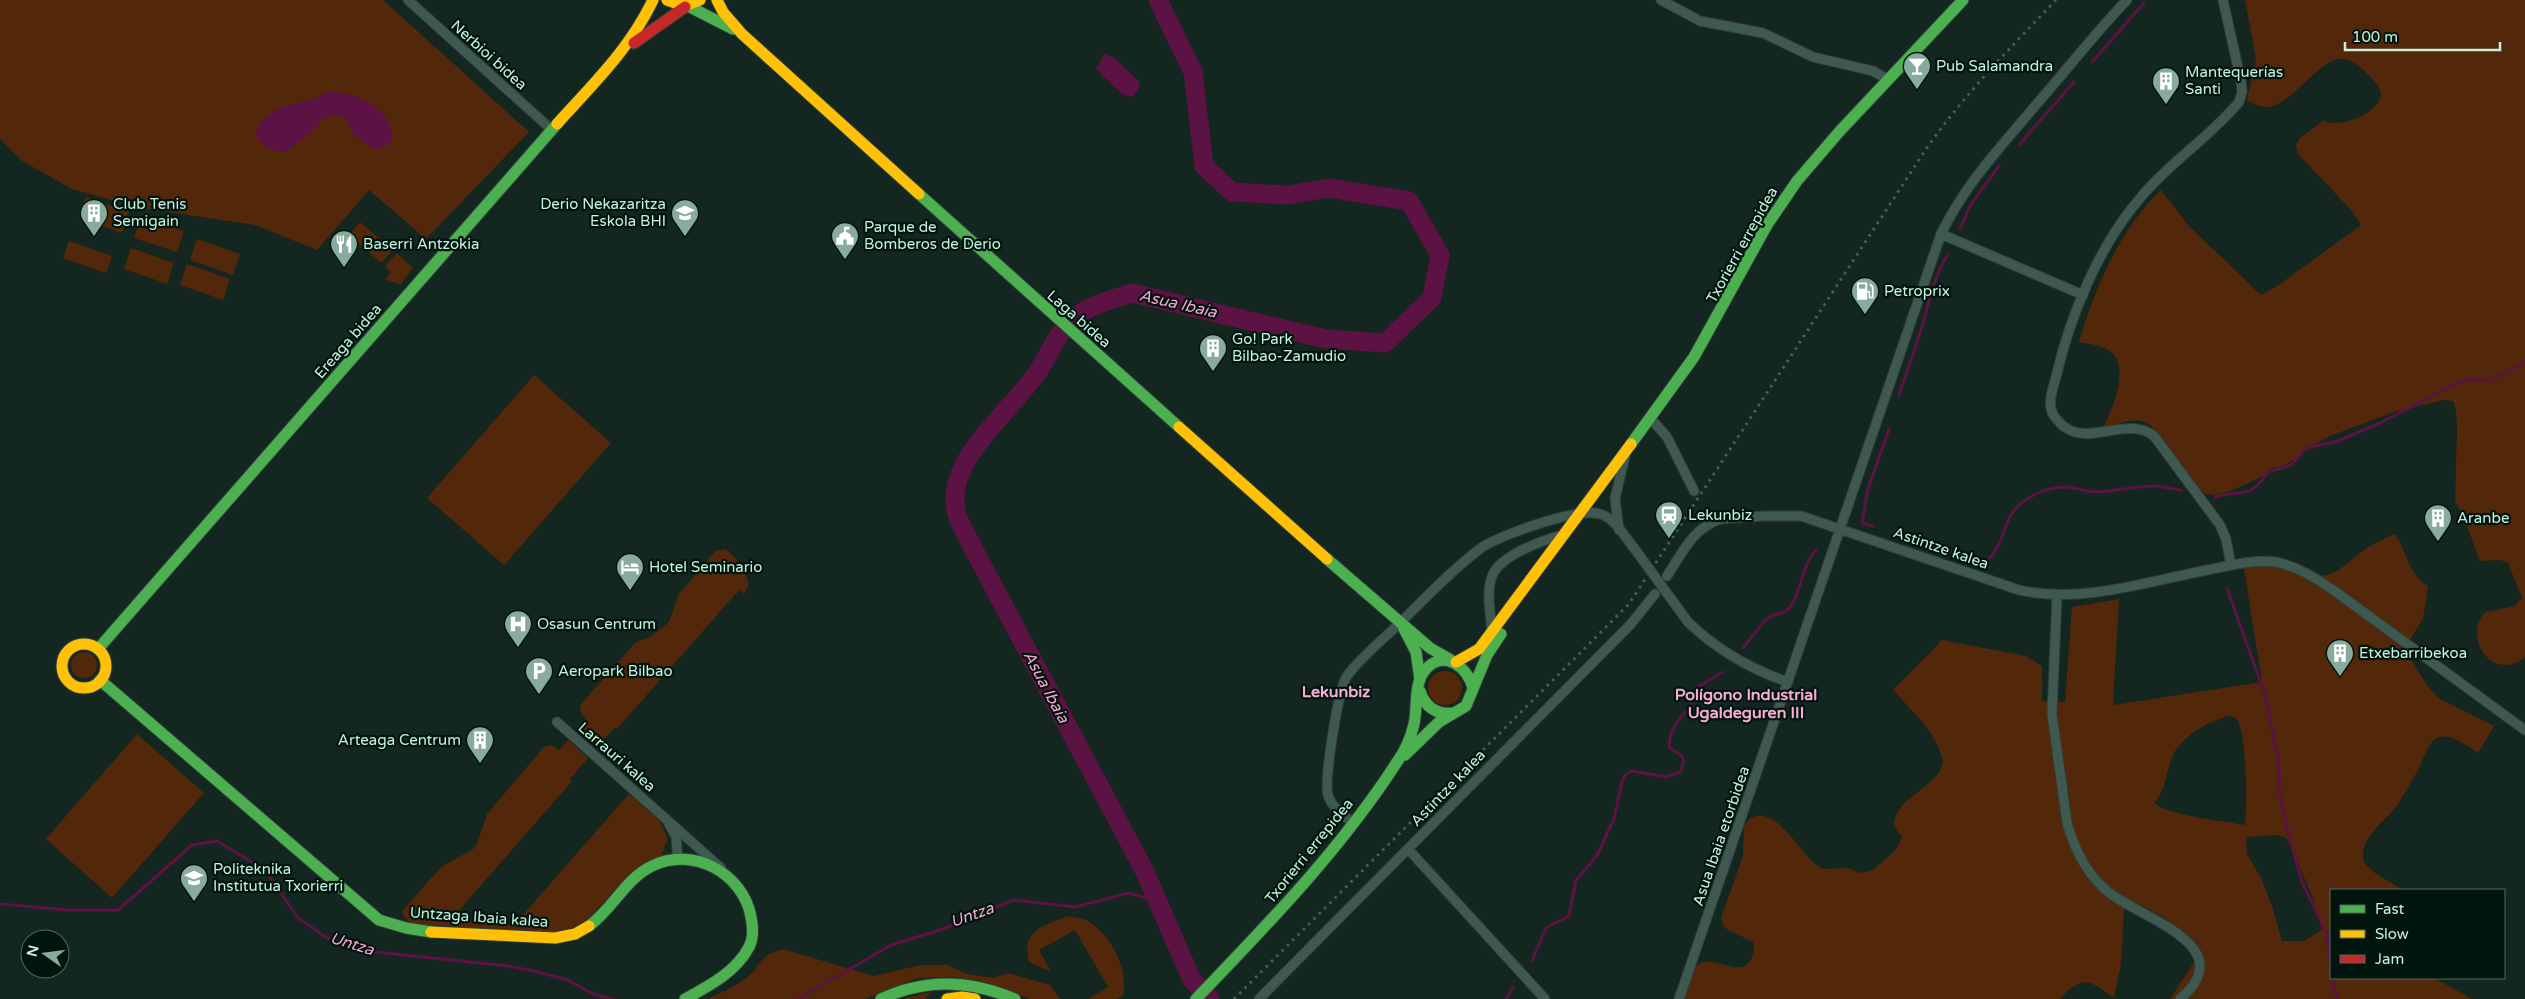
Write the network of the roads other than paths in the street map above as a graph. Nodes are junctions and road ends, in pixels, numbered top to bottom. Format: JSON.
{"nodes":[{"id":1,"x":408,"y":0,"type":"edge"},
{"id":2,"x":653,"y":0,"type":"edge"},
{"id":3,"x":667,"y":0,"type":"edge"},
{"id":4,"x":700,"y":0,"type":"edge"},
{"id":5,"x":717,"y":0,"type":"edge"},
{"id":6,"x":1661,"y":0,"type":"edge"},
{"id":7,"x":1963,"y":0,"type":"edge"},
{"id":8,"x":2127,"y":0,"type":"edge"},
{"id":9,"x":2223,"y":0,"type":"edge"},
{"id":10,"x":687,"y":6,"type":"junction"},
{"id":11,"x":742,"y":34,"type":"junction"},
{"id":12,"x":622,"y":53,"type":"junction"},
{"id":13,"x":1889,"y":80,"type":"junction"},
{"id":14,"x":552,"y":130,"type":"junction"},
{"id":15,"x":1941,"y":234,"type":"junction"},
{"id":16,"x":2083,"y":295,"type":"junction"},
{"id":17,"x":1651,"y":419,"type":"junction"},
{"id":18,"x":1629,"y":448,"type":"junction"},
{"id":19,"x":1694,"y":491,"type":"dead end"},
{"id":20,"x":1580,"y":513,"type":"junction"},
{"id":21,"x":1572,"y":525,"type":"junction"},
{"id":22,"x":1841,"y":528,"type":"junction"},
{"id":23,"x":1620,"y":530,"type":"junction"},
{"id":24,"x":1562,"y":535,"type":"junction"},
{"id":25,"x":2231,"y":566,"type":"junction"},
{"id":26,"x":1668,"y":576,"type":"dead end"},
{"id":27,"x":1655,"y":594,"type":"dead end"},
{"id":28,"x":2057,"y":596,"type":"junction"},
{"id":29,"x":1400,"y":623,"type":"junction"},
{"id":30,"x":1492,"y":632,"type":"junction"},
{"id":31,"x":98,"y":649,"type":"junction"},
{"id":32,"x":1454,"y":661,"type":"junction"},
{"id":33,"x":100,"y":680,"type":"junction"},
{"id":34,"x":1788,"y":682,"type":"junction"},
{"id":35,"x":1420,"y":683,"type":"junction"},
{"id":36,"x":1474,"y":688,"type":"junction"},
{"id":37,"x":1455,"y":713,"type":"junction"},
{"id":38,"x":557,"y":722,"type":"dead end"},
{"id":39,"x":2525,"y":730,"type":"edge"},
{"id":40,"x":1397,"y":762,"type":"junction"},
{"id":41,"x":659,"y":812,"type":"junction"},
{"id":42,"x":1353,"y":823,"type":"junction"},
{"id":43,"x":1408,"y":849,"type":"junction"},
{"id":44,"x":678,"y":860,"type":"junction"},
{"id":45,"x":731,"y":877,"type":"junction"},
{"id":46,"x":1215,"y":984,"type":"junction"},
{"id":47,"x":685,"y":999,"type":"edge"},
{"id":48,"x":881,"y":999,"type":"edge"},
{"id":49,"x":947,"y":999,"type":"edge"},
{"id":50,"x":975,"y":999,"type":"edge"},
{"id":51,"x":1015,"y":999,"type":"edge"},
{"id":52,"x":1197,"y":999,"type":"edge"},
{"id":53,"x":1208,"y":999,"type":"edge"},
{"id":54,"x":1259,"y":999,"type":"edge"},
{"id":55,"x":1545,"y":999,"type":"edge"},
{"id":56,"x":1680,"y":999,"type":"edge"},
{"id":57,"x":2180,"y":999,"type":"edge"}],
"edges":[{"from":1,"to":14,"type":"street","name":"Nerbioi bidea"},
{"from":2,"to":12,"type":"main road"},
{"from":3,"to":10,"type":"main road","name":"Laga bidea"},
{"from":4,"to":10,"type":"main road"},
{"from":5,"to":11,"type":"main road","name":"Laga bidea"},
{"from":6,"to":13,"type":"street"},
{"from":7,"to":13,"type":"main road","name":"Txorierri errepidea"},
{"from":8,"to":15,"type":"street","name":"Asua Ibaia etorbidea"},
{"from":9,"to":16,"type":"street"},
{"from":10,"to":11,"type":"main road","name":"Laga bidea"},
{"from":10,"to":12,"type":"main road"},
{"from":11,"to":29,"type":"main road","name":"Laga bidea"},
{"from":12,"to":14,"type":"main road","name":"Ereaga bidea"},
{"from":13,"to":17,"type":"main road","name":"Txorierri errepidea"},
{"from":14,"to":31,"type":"main road","name":"Ereaga bidea"},
{"from":15,"to":16,"type":"street"},
{"from":15,"to":22,"type":"street","name":"Asua Ibaia etorbidea"},
{"from":16,"to":25,"type":"street"},
{"from":17,"to":18,"type":"main road","name":"Txorierri errepidea"},
{"from":17,"to":19,"type":"street"},
{"from":18,"to":20,"type":"main road","name":"Txorierri errepidea"},
{"from":18,"to":23,"type":"street"},
{"from":20,"to":21,"type":"main road","name":"Txorierri errepidea"},
{"from":20,"to":23,"type":"street"},
{"from":20,"to":29,"type":"street"},
{"from":21,"to":24,"type":"main road","name":"Txorierri errepidea"},
{"from":21,"to":36,"type":"main road","name":"Txorierri errepidea"},
{"from":22,"to":26,"type":"street","name":"Astintze kalea"},
{"from":22,"to":28,"type":"street","name":"Astintze kalea"},
{"from":22,"to":34,"type":"street","name":"Asua Ibaia etorbidea"},
{"from":23,"to":34,"type":"street","bridge":true},
{"from":24,"to":30,"type":"main road","name":"Txorierri errepidea"},
{"from":24,"to":30,"type":"street"},
{"from":25,"to":28,"type":"street","name":"Astintze kalea"},
{"from":25,"to":39,"type":"street","name":"Astintze kalea"},
{"from":27,"to":43,"type":"street","name":"Astintze kalea"},
{"from":28,"to":57,"type":"street"},
{"from":29,"to":32,"type":"main road","name":"Laga bidea"},
{"from":29,"to":35,"type":"main road"},
{"from":29,"to":42,"type":"street"},
{"from":30,"to":32,"type":"main road","name":"Txorierri errepidea"},
{"from":31,"to":33,"type":"main road"},
{"from":31,"to":33,"type":"main road"},
{"from":32,"to":35,"type":"main road","name":"Txorierri errepidea"},
{"from":32,"to":36,"type":"main road"},
{"from":33,"to":44,"type":"main road","name":"Untzaga Ibaia kalea"},
{"from":34,"to":56,"type":"street","name":"Asua Ibaia etorbidea"},
{"from":35,"to":37,"type":"main road"},
{"from":35,"to":40,"type":"main road","name":"Txorierri errepidea"},
{"from":36,"to":37,"type":"main road","name":"Txorierri errepidea"},
{"from":37,"to":40,"type":"main road","name":"Txorierri errepidea"},
{"from":38,"to":41,"type":"street","name":"Larrauri kalea"},
{"from":40,"to":42,"type":"main road","name":"Txorierri errepidea"},
{"from":41,"to":44,"type":"street"},
{"from":41,"to":45,"type":"street"},
{"from":42,"to":46,"type":"main road","name":"Txorierri errepidea"},
{"from":43,"to":54,"type":"street","name":"Astintze kalea"},
{"from":43,"to":55,"type":"street"},
{"from":44,"to":45,"type":"main road"},
{"from":45,"to":47,"type":"main road"},
{"from":46,"to":52,"type":"main road","name":"Txorierri errepidea"},
{"from":46,"to":53,"type":"main road","name":"Txorierri errepidea"},
{"from":48,"to":51,"type":"main road"},
{"from":49,"to":50,"type":"main road"}]}
